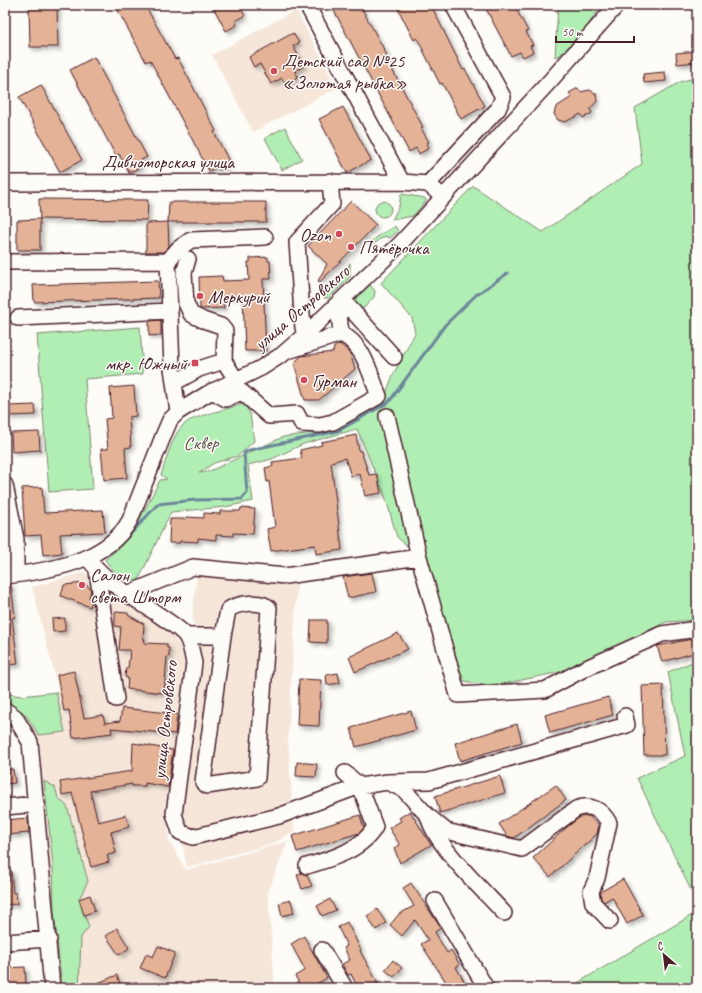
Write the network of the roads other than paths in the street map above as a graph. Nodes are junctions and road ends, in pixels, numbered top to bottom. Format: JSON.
{"nodes":[{"id":1,"x":307,"y":5,"type":"edge"},
{"id":2,"x":454,"y":5,"type":"edge"},
{"id":3,"x":617,"y":5,"type":"edge"},
{"id":4,"x":330,"y":181,"type":"junction"},
{"id":5,"x":402,"y":182,"type":"junction"},
{"id":6,"x":5,"y":183,"type":"edge"},
{"id":7,"x":428,"y":184,"type":"junction"},
{"id":8,"x":442,"y":196,"type":"junction"},
{"id":9,"x":265,"y":237,"type":"dead end"},
{"id":10,"x":188,"y":260,"type":"dead end"},
{"id":11,"x":168,"y":261,"type":"junction"},
{"id":12,"x":5,"y":262,"type":"edge"},
{"id":13,"x":341,"y":306,"type":"junction"},
{"id":14,"x":170,"y":311,"type":"junction"},
{"id":15,"x":18,"y":318,"type":"dead end"},
{"id":16,"x":307,"y":333,"type":"junction"},
{"id":17,"x":341,"y":334,"type":"junction"},
{"id":18,"x":286,"y":352,"type":"junction"},
{"id":19,"x":394,"y":357,"type":"dead end"},
{"id":20,"x":224,"y":361,"type":"junction"},
{"id":21,"x":237,"y":381,"type":"junction"},
{"id":22,"x":174,"y":383,"type":"junction"},
{"id":23,"x":212,"y":392,"type":"junction"},
{"id":24,"x":178,"y":412,"type":"junction"},
{"id":25,"x":387,"y":416,"type":"dead end"},
{"id":26,"x":5,"y":485,"type":"edge"},
{"id":27,"x":87,"y":557,"type":"junction"},
{"id":28,"x":419,"y":558,"type":"junction"},
{"id":29,"x":97,"y":571,"type":"junction"},
{"id":30,"x":11,"y":575,"type":"edge"},
{"id":31,"x":127,"y":594,"type":"junction"},
{"id":32,"x":697,"y":629,"type":"edge"},
{"id":33,"x":186,"y":636,"type":"junction"},
{"id":34,"x":223,"y":636,"type":"junction"},
{"id":35,"x":116,"y":699,"type":"dead end"},
{"id":36,"x":5,"y":710,"type":"edge"},
{"id":37,"x":625,"y":716,"type":"dead end"},
{"id":38,"x":345,"y":773,"type":"dead end"},
{"id":39,"x":388,"y":782,"type":"junction"},
{"id":40,"x":360,"y":786,"type":"junction"},
{"id":41,"x":37,"y":804,"type":"junction"},
{"id":42,"x":5,"y":807,"type":"edge"},
{"id":43,"x":428,"y":816,"type":"junction"},
{"id":44,"x":307,"y":866,"type":"dead end"},
{"id":45,"x":435,"y":901,"type":"dead end"},
{"id":46,"x":504,"y":913,"type":"dead end"},
{"id":47,"x":610,"y":921,"type":"dead end"},
{"id":48,"x":49,"y":939,"type":"junction"},
{"id":49,"x":5,"y":942,"type":"edge"},
{"id":50,"x":322,"y":950,"type":"dead end"},
{"id":51,"x":52,"y":988,"type":"edge"},
{"id":52,"x":345,"y":988,"type":"edge"},
{"id":53,"x":486,"y":988,"type":"edge"}],
"edges":[{"from":1,"to":5,"type":"street"},
{"from":2,"to":7,"type":"street"},
{"from":3,"to":8,"type":"street","name":"улица Островского"},
{"from":4,"to":5,"type":"street","name":"Дивноморская улица"},
{"from":4,"to":6,"type":"street","name":"Дивноморская улица"},
{"from":4,"to":16,"type":"street"},
{"from":5,"to":7,"type":"street","name":"Дивноморская улица"},
{"from":7,"to":8,"type":"street"},
{"from":8,"to":13,"type":"street","name":"улица Островского"},
{"from":9,"to":11,"type":"street"},
{"from":10,"to":20,"type":"street"},
{"from":11,"to":12,"type":"street"},
{"from":11,"to":14,"type":"street"},
{"from":13,"to":16,"type":"street","name":"улица Островского"},
{"from":13,"to":17,"type":"street"},
{"from":13,"to":19,"type":"street"},
{"from":14,"to":15,"type":"street"},
{"from":14,"to":22,"type":"street"},
{"from":16,"to":18,"type":"street","name":"улица Островского"},
{"from":17,"to":18,"type":"street"},
{"from":17,"to":23,"type":"street"},
{"from":18,"to":21,"type":"street","name":"улица Островского"},
{"from":20,"to":21,"type":"street"},
{"from":20,"to":22,"type":"street"},
{"from":21,"to":23,"type":"street","name":"улица Островского"},
{"from":22,"to":24,"type":"street"},
{"from":23,"to":24,"type":"street","name":"улица Островского"},
{"from":24,"to":27,"type":"street","name":"улица Островского"},
{"from":25,"to":28,"type":"street"},
{"from":26,"to":30,"type":"street"},
{"from":27,"to":29,"type":"street","name":"улица Островского"},
{"from":27,"to":30,"type":"street","name":"улица Островского"},
{"from":28,"to":31,"type":"street"},
{"from":28,"to":32,"type":"street"},
{"from":29,"to":31,"type":"street","name":"улица Островского"},
{"from":29,"to":35,"type":"street"},
{"from":31,"to":33,"type":"street","name":"улица Островского"},
{"from":33,"to":34,"type":"street"},
{"from":33,"to":40,"type":"street","name":"улица Островского"},
{"from":34,"to":34,"type":"street"},
{"from":36,"to":41,"type":"street"},
{"from":37,"to":39,"type":"street"},
{"from":38,"to":40,"type":"street"},
{"from":39,"to":40,"type":"street"},
{"from":39,"to":43,"type":"street"},
{"from":40,"to":44,"type":"street"},
{"from":41,"to":42,"type":"street"},
{"from":41,"to":48,"type":"street"},
{"from":43,"to":46,"type":"street"},
{"from":43,"to":47,"type":"street"},
{"from":45,"to":53,"type":"street"},
{"from":48,"to":49,"type":"street"},
{"from":48,"to":51,"type":"street"},
{"from":50,"to":52,"type":"street"}]}
